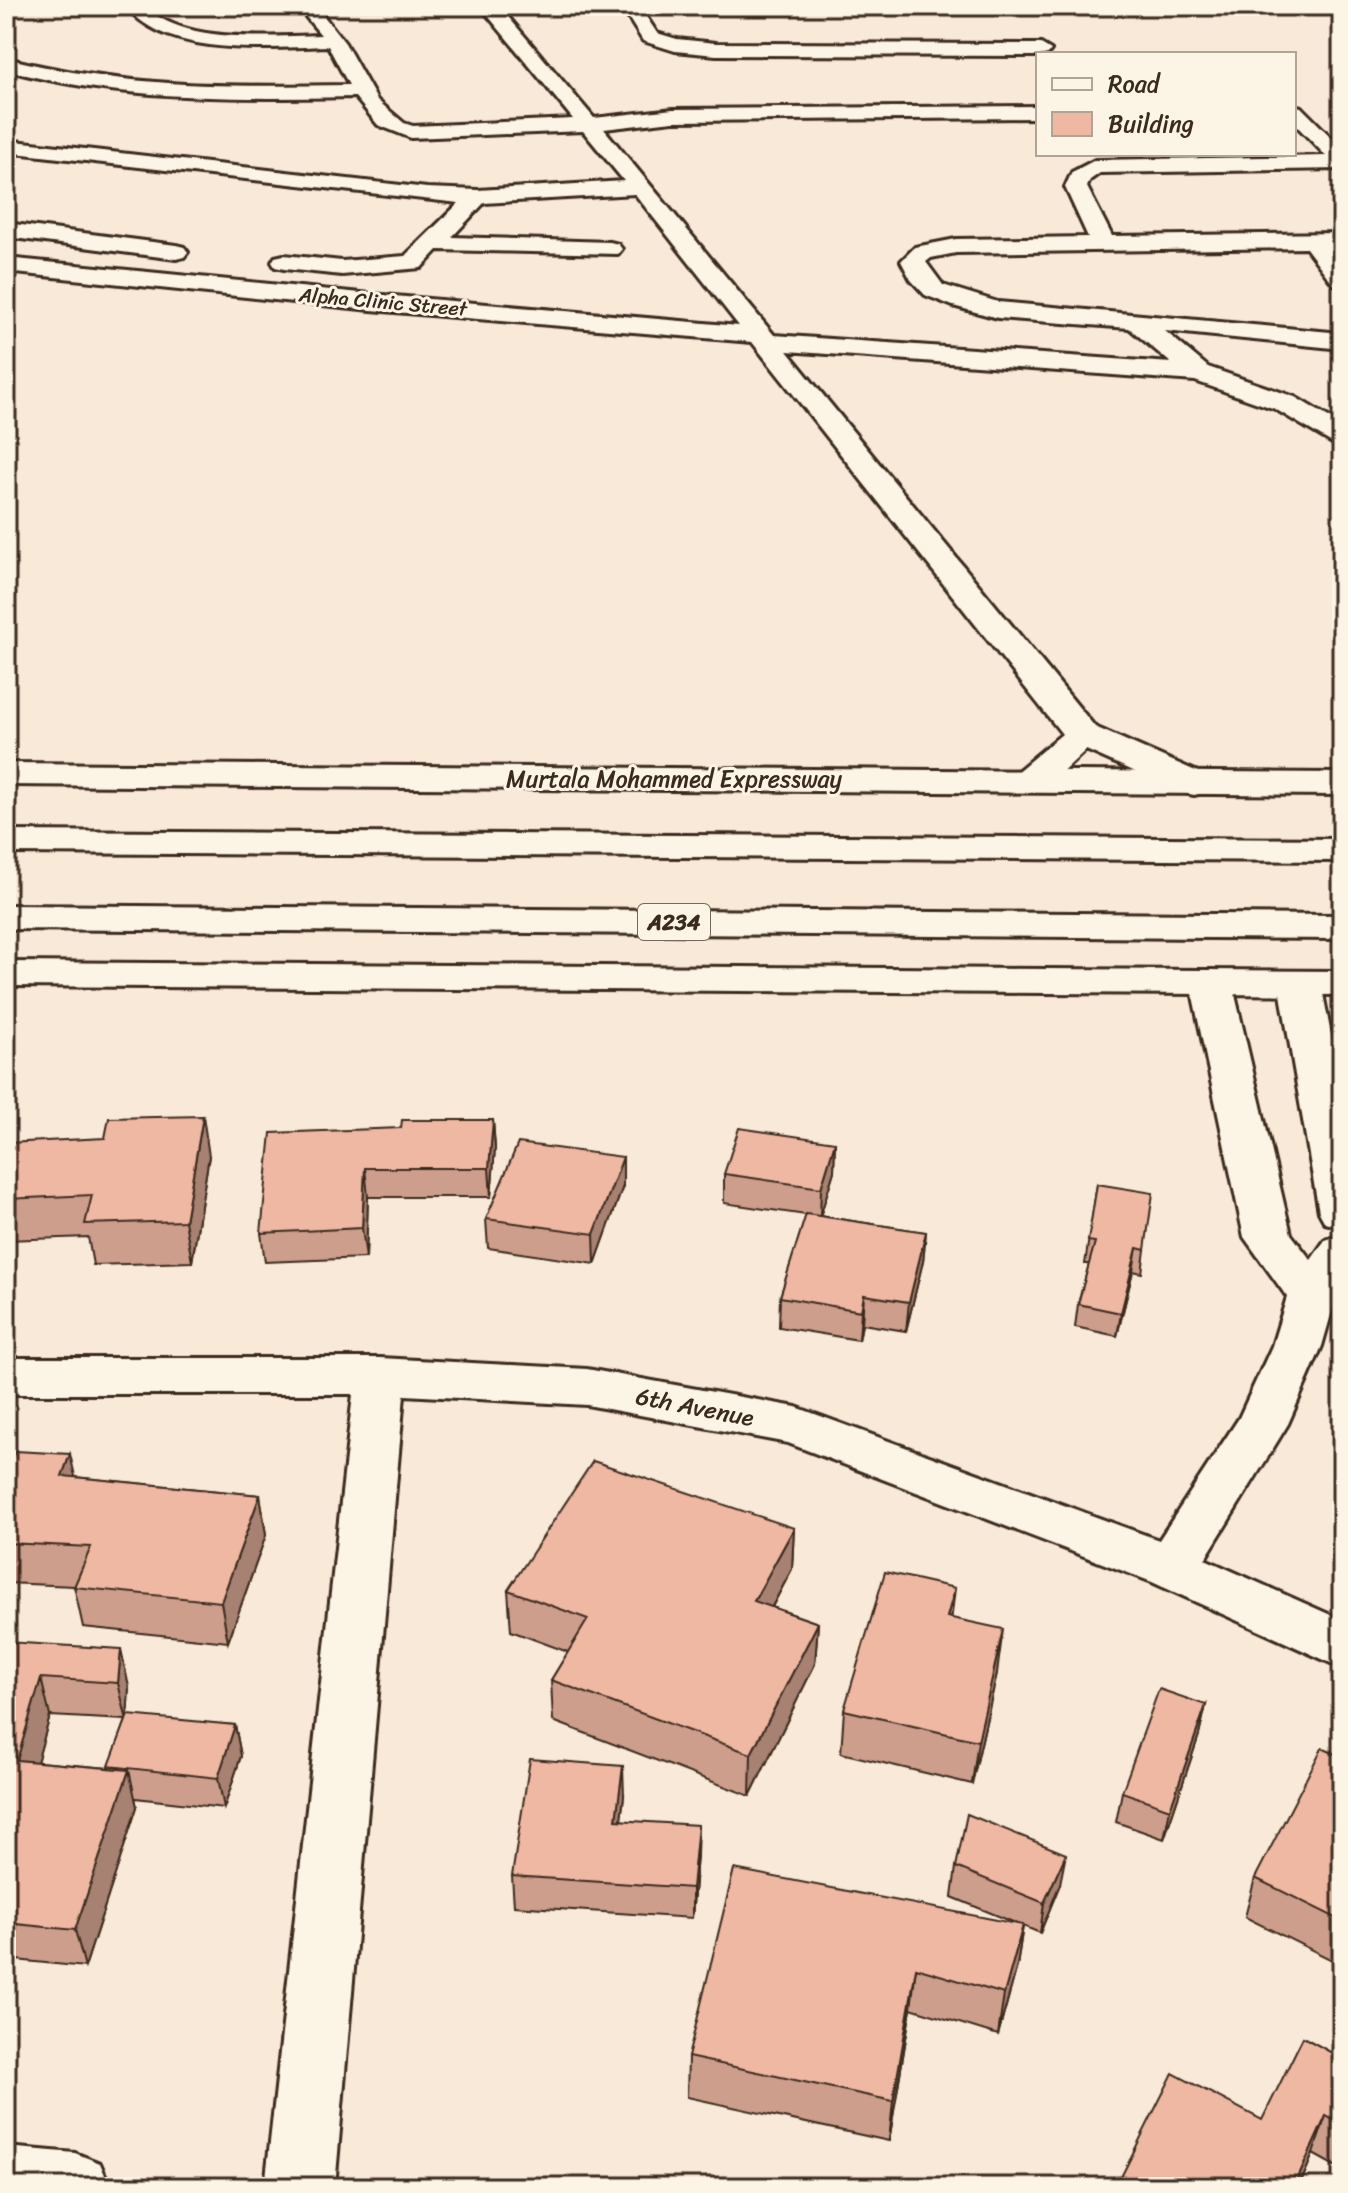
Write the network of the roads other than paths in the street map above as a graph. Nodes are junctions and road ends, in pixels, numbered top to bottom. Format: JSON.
{"nodes":[{"id":1,"x":135,"y":6,"type":"edge"},
{"id":2,"x":306,"y":6,"type":"edge"},
{"id":3,"x":489,"y":6,"type":"edge"},
{"id":4,"x":630,"y":6,"type":"edge"},
{"id":5,"x":334,"y":40,"type":"junction"},
{"id":6,"x":1041,"y":50,"type":"dead end"},
{"id":7,"x":6,"y":64,"type":"edge"},
{"id":8,"x":360,"y":91,"type":"junction"},
{"id":9,"x":590,"y":94,"type":"dead end"},
{"id":10,"x":562,"y":96,"type":"junction"},
{"id":11,"x":1036,"y":112,"type":"edge"},
{"id":12,"x":1296,"y":113,"type":"edge"},
{"id":13,"x":587,"y":125,"type":"junction"},
{"id":14,"x":6,"y":146,"type":"edge"},
{"id":15,"x":1342,"y":161,"type":"edge"},
{"id":16,"x":641,"y":187,"type":"junction"},
{"id":17,"x":478,"y":197,"type":"junction"},
{"id":18,"x":6,"y":230,"type":"edge"},
{"id":19,"x":1312,"y":240,"type":"junction"},
{"id":20,"x":1342,"y":240,"type":"edge"},
{"id":21,"x":432,"y":243,"type":"junction"},
{"id":22,"x":1103,"y":243,"type":"junction"},
{"id":23,"x":610,"y":249,"type":"dead end"},
{"id":24,"x":201,"y":254,"type":"dead end"},
{"id":25,"x":264,"y":260,"type":"dead end"},
{"id":26,"x":6,"y":265,"type":"edge"},
{"id":27,"x":1342,"y":279,"type":"edge"},
{"id":28,"x":1136,"y":321,"type":"junction"},
{"id":29,"x":762,"y":338,"type":"junction"},
{"id":30,"x":1342,"y":341,"type":"edge"},
{"id":31,"x":1199,"y":373,"type":"junction"},
{"id":32,"x":1342,"y":437,"type":"edge"},
{"id":33,"x":1082,"y":735,"type":"junction"},
{"id":34,"x":6,"y":774,"type":"edge"},
{"id":35,"x":1027,"y":782,"type":"junction"},
{"id":36,"x":1194,"y":784,"type":"junction"},
{"id":37,"x":1342,"y":784,"type":"edge"},
{"id":38,"x":6,"y":842,"type":"edge"},
{"id":39,"x":1342,"y":850,"type":"edge"},
{"id":40,"x":6,"y":917,"type":"edge"},
{"id":41,"x":1342,"y":927,"type":"edge"},
{"id":42,"x":6,"y":974,"type":"edge"},
{"id":43,"x":1211,"y":982,"type":"junction"},
{"id":44,"x":1321,"y":983,"type":"edge"},
{"id":45,"x":1342,"y":1212,"type":"edge"},
{"id":46,"x":1342,"y":1251,"type":"edge"},
{"id":47,"x":1312,"y":1295,"type":"junction"},
{"id":48,"x":6,"y":1376,"type":"edge"},
{"id":49,"x":380,"y":1376,"type":"junction"},
{"id":50,"x":1171,"y":1567,"type":"junction"},
{"id":51,"x":1342,"y":1645,"type":"edge"},
{"id":52,"x":6,"y":2181,"type":"edge"},
{"id":53,"x":75,"y":2187,"type":"edge"},
{"id":54,"x":300,"y":2187,"type":"edge"}],
"edges":[{"from":1,"to":5,"type":"main road"},
{"from":2,"to":5,"type":"main road"},
{"from":3,"to":10,"type":"main road"},
{"from":4,"to":6,"type":"main road"},
{"from":5,"to":8,"type":"main road"},
{"from":7,"to":8,"type":"main road"},
{"from":8,"to":13,"type":"main road"},
{"from":9,"to":10,"type":"main road"},
{"from":10,"to":13,"type":"main road"},
{"from":11,"to":13,"type":"main road"},
{"from":12,"to":15,"type":"main road"},
{"from":13,"to":16,"type":"main road"},
{"from":14,"to":17,"type":"main road"},
{"from":15,"to":22,"type":"main road"},
{"from":16,"to":17,"type":"main road"},
{"from":16,"to":29,"type":"main road"},
{"from":17,"to":21,"type":"main road"},
{"from":18,"to":24,"type":"main road"},
{"from":19,"to":20,"type":"main road"},
{"from":19,"to":22,"type":"main road"},
{"from":19,"to":27,"type":"main road"},
{"from":21,"to":23,"type":"main road"},
{"from":21,"to":25,"type":"main road"},
{"from":22,"to":28,"type":"main road"},
{"from":26,"to":29,"type":"main road","name":"Alpha Clinic Street"},
{"from":28,"to":30,"type":"main road"},
{"from":28,"to":31,"type":"main road"},
{"from":29,"to":31,"type":"main road","name":"Alpha Clinic Street"},
{"from":29,"to":33,"type":"main road"},
{"from":31,"to":32,"type":"main road"},
{"from":33,"to":35,"type":"main road"},
{"from":33,"to":36,"type":"main road"},
{"from":34,"to":35,"type":"main road","name":"Murtala Mohammed Expressway"},
{"from":35,"to":36,"type":"main road","name":"Murtala Mohammed Expressway"},
{"from":36,"to":37,"type":"main road","name":"Murtala Mohammed Expressway"},
{"from":38,"to":39,"type":"main road"},
{"from":40,"to":41,"type":"main road","number":"A234"},
{"from":42,"to":43,"type":"main road"},
{"from":43,"to":44,"type":"main road"},
{"from":43,"to":47,"type":"main road"},
{"from":44,"to":45,"type":"main road"},
{"from":46,"to":47,"type":"main road"},
{"from":47,"to":50,"type":"main road"},
{"from":48,"to":49,"type":"main road","name":"6th Avenue"},
{"from":49,"to":50,"type":"main road","name":"6th Avenue"},
{"from":49,"to":54,"type":"main road"},
{"from":50,"to":51,"type":"main road","name":"6th Avenue"},
{"from":52,"to":53,"type":"main road"}]}
